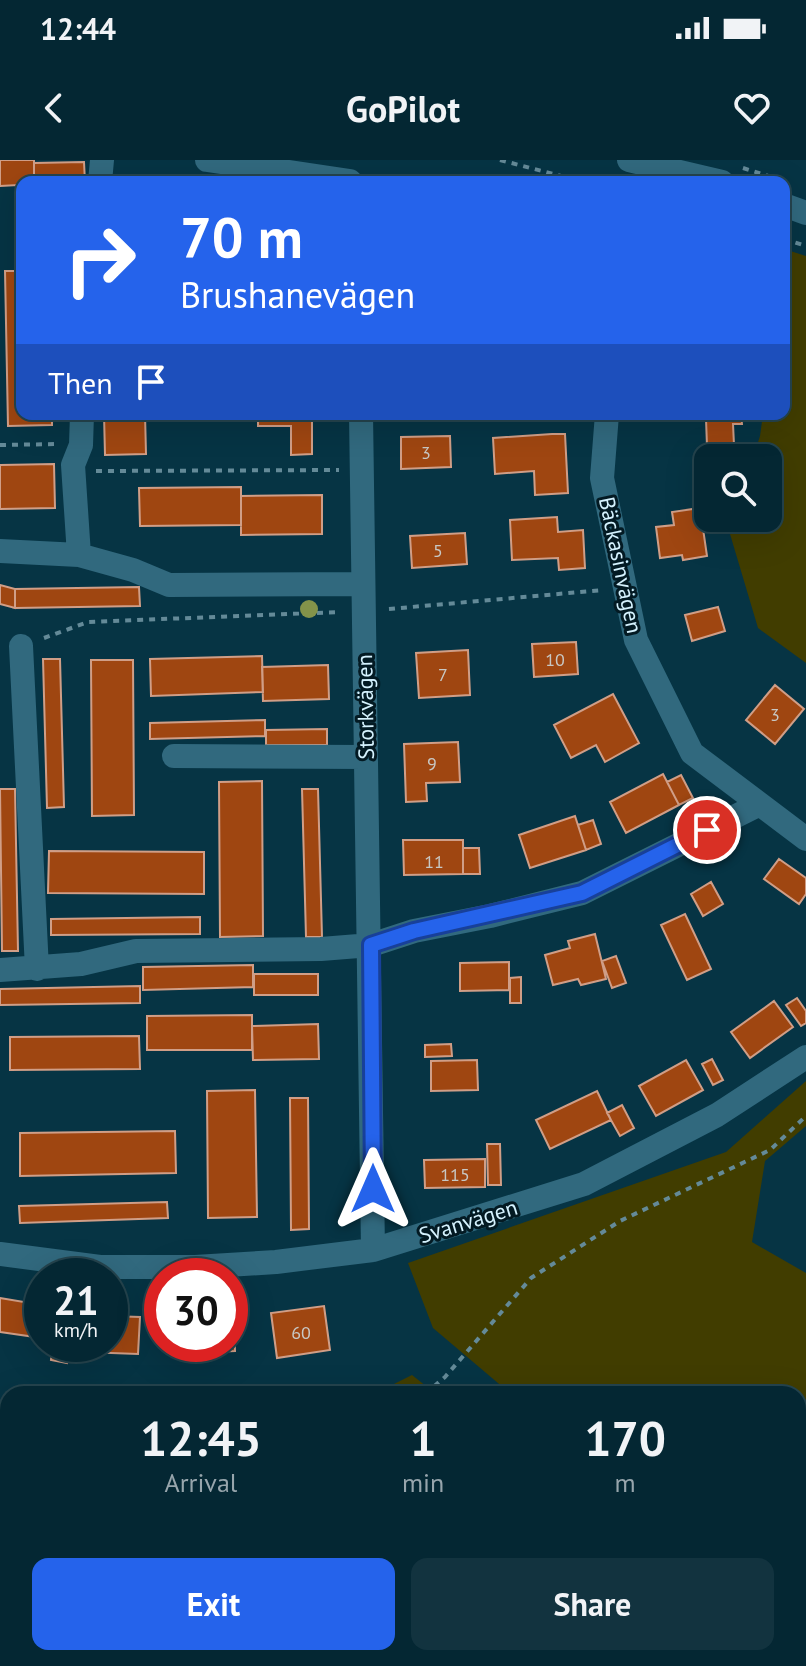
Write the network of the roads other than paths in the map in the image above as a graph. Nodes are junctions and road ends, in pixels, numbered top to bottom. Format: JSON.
{"nodes":[{"id":1,"x":207,"y":160,"type":"edge"},
{"id":2,"x":629,"y":160,"type":"edge"},
{"id":3,"x":727,"y":174,"type":"edge"},
{"id":4,"x":311,"y":176,"type":"edge"},
{"id":5,"x":790,"y":196,"type":"edge"},
{"id":6,"x":806,"y":213,"type":"edge"},
{"id":7,"x":82,"y":420,"type":"edge"},
{"id":8,"x":361,"y":420,"type":"edge"},
{"id":9,"x":607,"y":420,"type":"edge"},
{"id":10,"x":0,"y":551,"type":"edge"},
{"id":11,"x":79,"y":555,"type":"junction"},
{"id":12,"x":362,"y":584,"type":"junction"},
{"id":13,"x":21,"y":646,"type":"road end"},
{"id":14,"x":174,"y":756,"type":"dead end"},
{"id":15,"x":366,"y":757,"type":"junction"},
{"id":16,"x":758,"y":805,"type":"junction"},
{"id":17,"x":806,"y":839,"type":"edge"},
{"id":18,"x":371,"y":945,"type":"junction"},
{"id":19,"x":37,"y":969,"type":"junction"},
{"id":20,"x":0,"y":970,"type":"edge"},
{"id":21,"x":806,"y":1057,"type":"edge"},
{"id":22,"x":373,"y":1250,"type":"junction"},
{"id":23,"x":0,"y":1254,"type":"edge"}],
"edges":[{"from":1,"to":4,"type":"street"},
{"from":2,"to":3,"type":"street"},
{"from":5,"to":6,"type":"street"},
{"from":7,"to":11,"type":"street"},
{"from":8,"to":12,"type":"street","name":"Storkvägen"},
{"from":9,"to":16,"type":"street","name":"Bäckasinvägen"},
{"from":10,"to":11,"type":"street"},
{"from":11,"to":12,"type":"street"},
{"from":12,"to":15,"type":"street","name":"Storkvägen"},
{"from":13,"to":19,"type":"street"},
{"from":14,"to":15,"type":"street"},
{"from":15,"to":18,"type":"street","name":"Storkvägen"},
{"from":16,"to":17,"type":"street","name":"Bäckasinvägen"},
{"from":16,"to":18,"type":"street"},
{"from":18,"to":19,"type":"street"},
{"from":18,"to":22,"type":"street","name":"Storkvägen"},
{"from":19,"to":20,"type":"street"},
{"from":21,"to":22,"type":"street","name":"Svanvägen"},
{"from":22,"to":23,"type":"street","name":"Svanvägen"}]}
